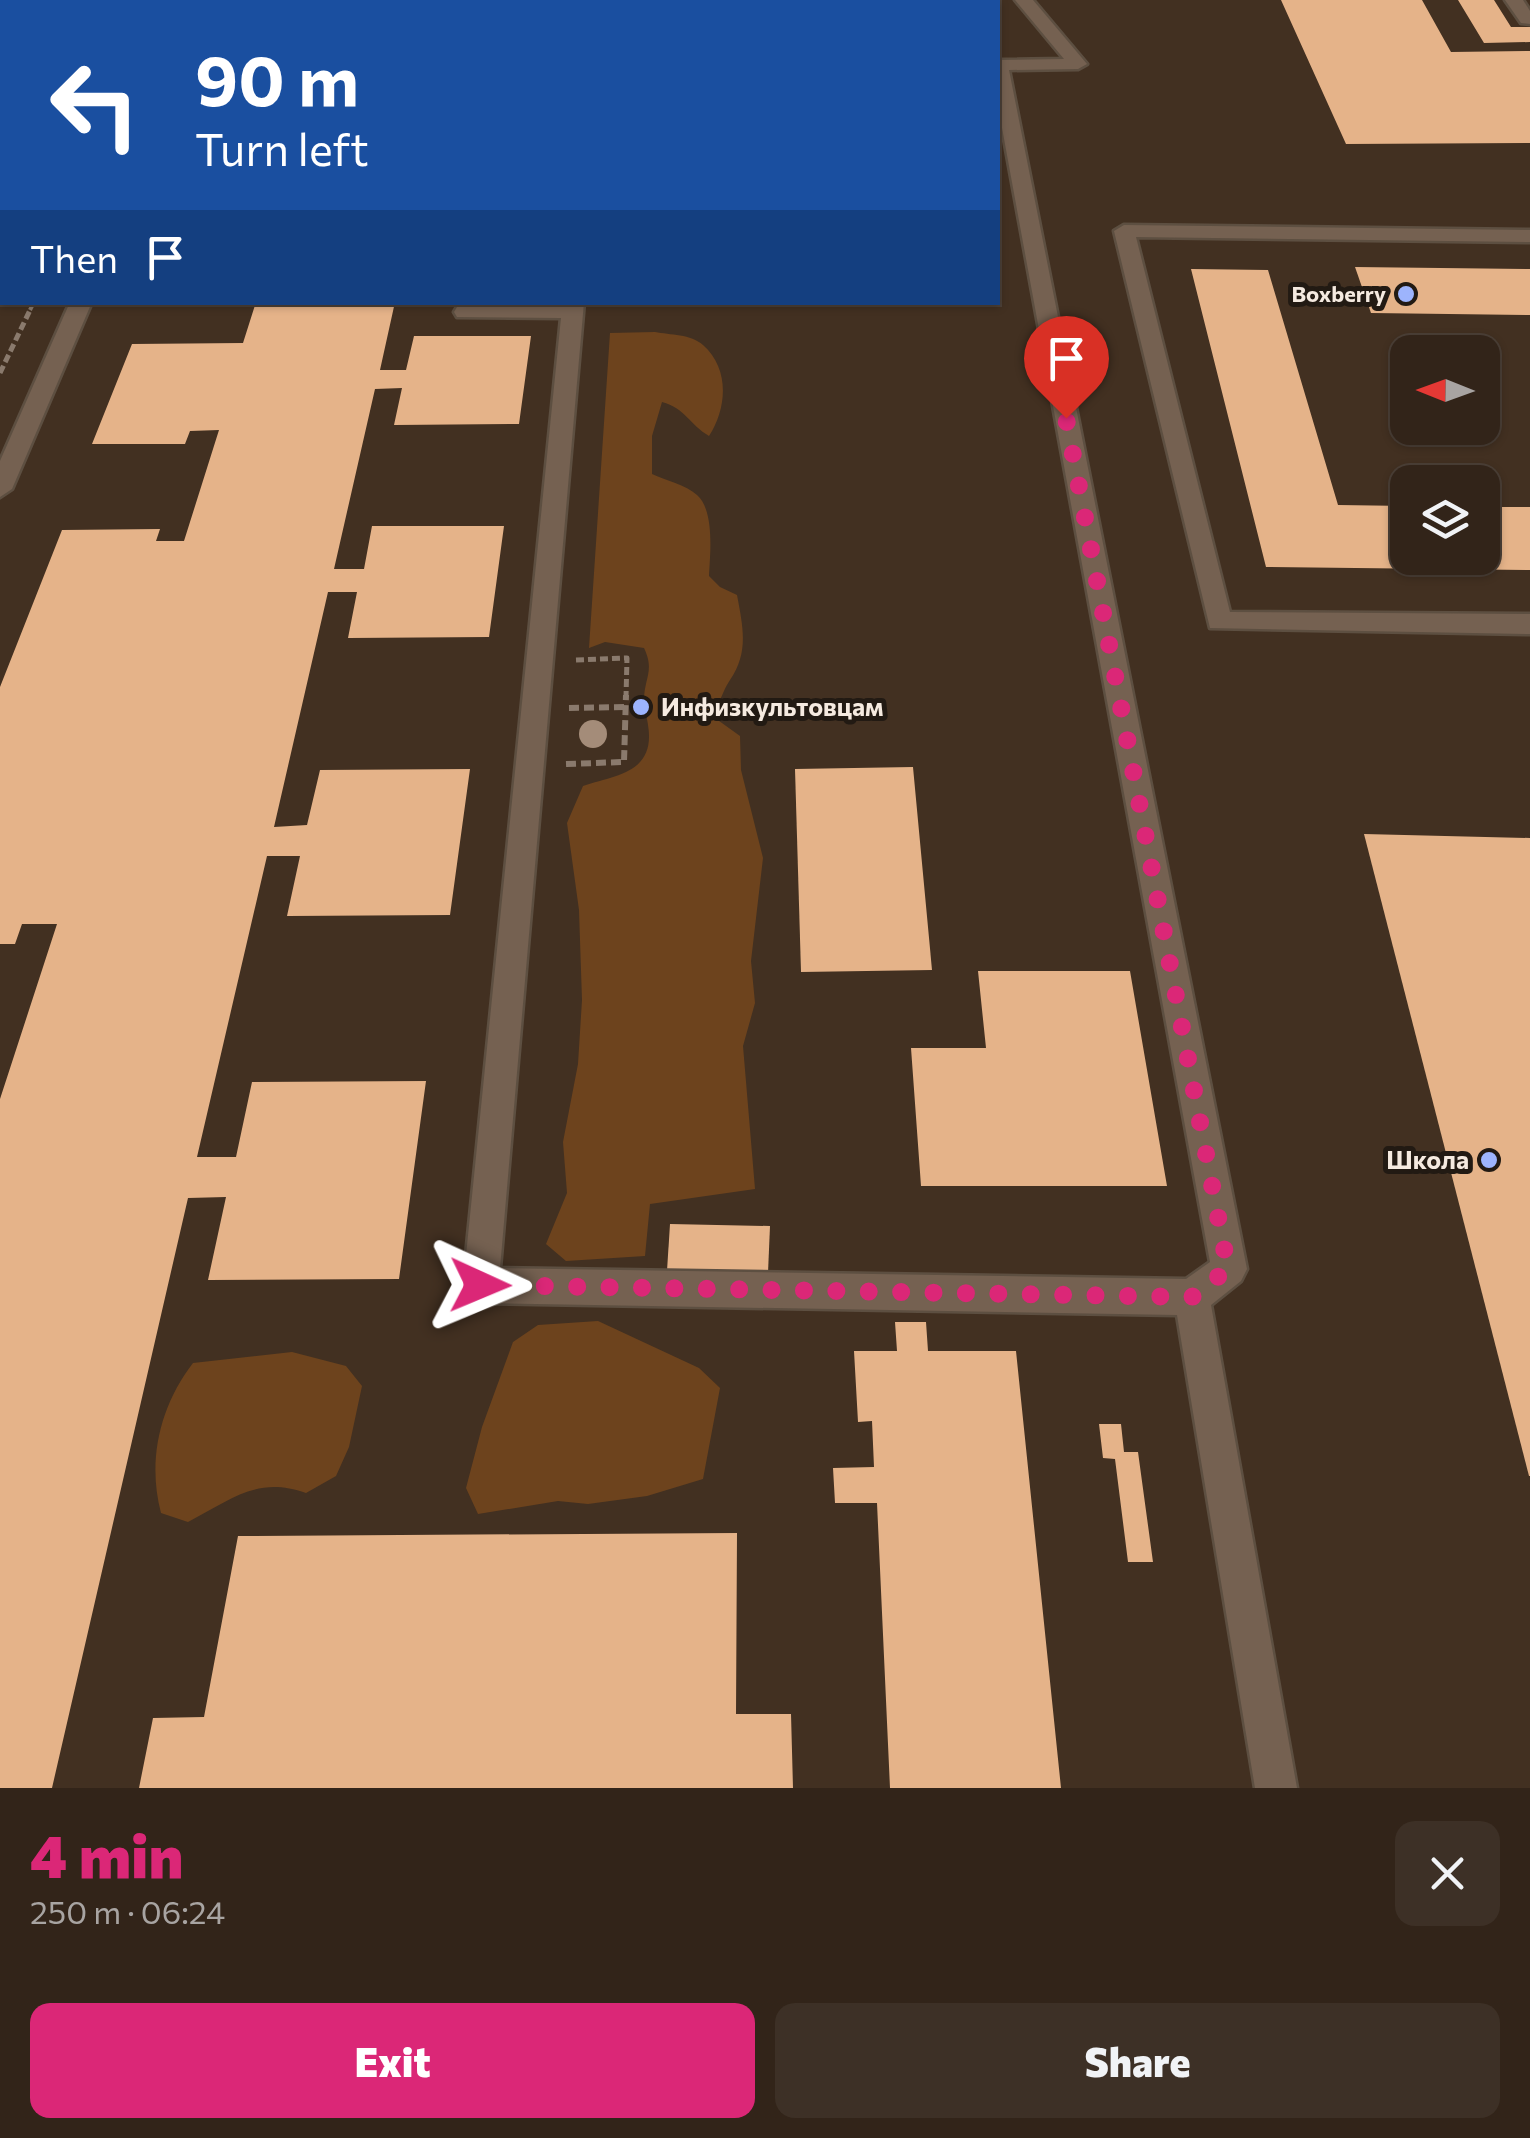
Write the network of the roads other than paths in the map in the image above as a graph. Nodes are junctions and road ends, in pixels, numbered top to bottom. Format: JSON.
{"nodes":[{"id":1,"x":1024,"y":0,"type":"edge"},
{"id":2,"x":1514,"y":0,"type":"edge"},
{"id":3,"x":1526,"y":19,"type":"dead end"},
{"id":4,"x":1000,"y":64,"type":"edge"},
{"id":5,"x":1000,"y":74,"type":"edge"},
{"id":6,"x":1530,"y":236,"type":"edge"},
{"id":7,"x":80,"y":305,"type":"edge"},
{"id":8,"x":572,"y":307,"type":"edge"},
{"id":9,"x":466,"y":312,"type":"dead end"},
{"id":10,"x":0,"y":489,"type":"edge"},
{"id":11,"x":1530,"y":624,"type":"edge"},
{"id":12,"x":1192,"y":1297,"type":"junction"},
{"id":13,"x":1276,"y":1788,"type":"edge"}],
"edges":[{"from":1,"to":4,"type":"lane"},
{"from":2,"to":3,"type":"lane"},
{"from":5,"to":12,"type":"lane"},
{"from":6,"to":11,"type":"lane"},
{"from":7,"to":10,"type":"lane"},
{"from":8,"to":9,"type":"lane"},
{"from":8,"to":12,"type":"lane"},
{"from":12,"to":13,"type":"lane"}]}
